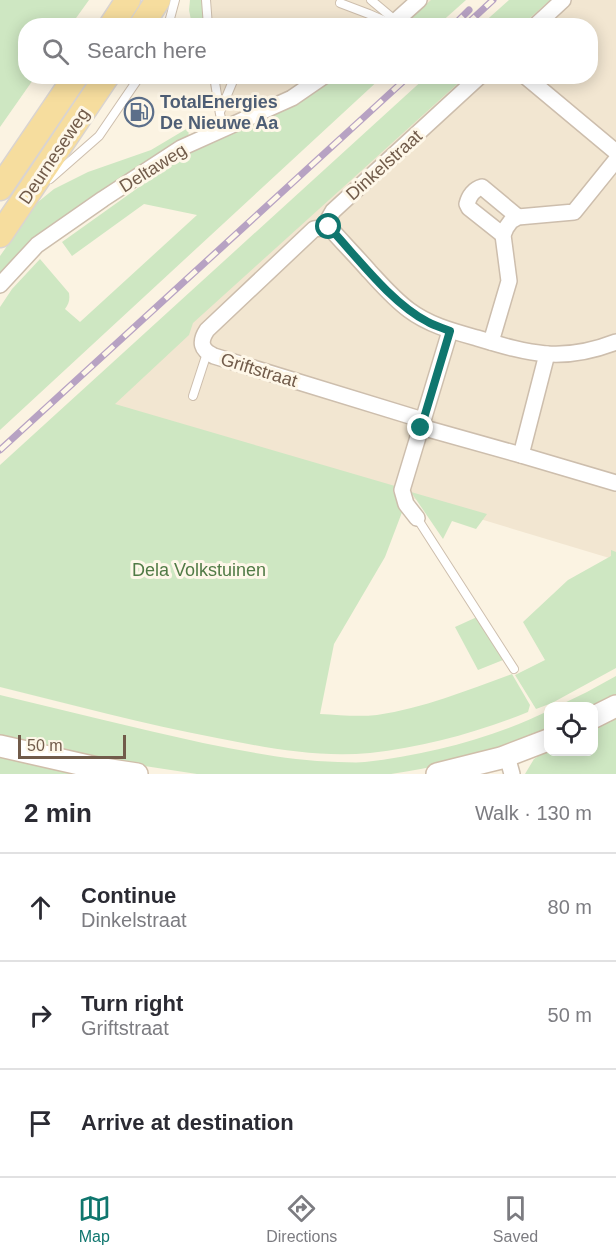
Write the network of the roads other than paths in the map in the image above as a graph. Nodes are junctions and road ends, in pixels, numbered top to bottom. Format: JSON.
{"nodes":[{"id":1,"x":128,"y":0,"type":"edge"},
{"id":2,"x":158,"y":0,"type":"edge"},
{"id":3,"x":175,"y":0,"type":"edge"},
{"id":4,"x":206,"y":0,"type":"edge"},
{"id":5,"x":371,"y":0,"type":"edge"},
{"id":6,"x":420,"y":0,"type":"edge"},
{"id":7,"x":563,"y":0,"type":"edge"},
{"id":8,"x":340,"y":3,"type":"dead end"},
{"id":9,"x":116,"y":18,"type":"edge"},
{"id":10,"x":146,"y":18,"type":"edge"},
{"id":11,"x":170,"y":18,"type":"edge"},
{"id":12,"x":207,"y":18,"type":"edge"},
{"id":13,"x":379,"y":18,"type":"edge"},
{"id":14,"x":388,"y":18,"type":"edge"},
{"id":15,"x":400,"y":18,"type":"edge"},
{"id":16,"x":544,"y":18,"type":"edge"},
{"id":17,"x":71,"y":84,"type":"edge"},
{"id":18,"x":102,"y":84,"type":"edge"},
{"id":19,"x":135,"y":84,"type":"edge"},
{"id":20,"x":215,"y":84,"type":"edge"},
{"id":21,"x":232,"y":84,"type":"edge"},
{"id":22,"x":312,"y":84,"type":"edge"},
{"id":23,"x":471,"y":84,"type":"edge"},
{"id":24,"x":535,"y":84,"type":"edge"},
{"id":25,"x":222,"y":121,"type":"junction"},
{"id":26,"x":616,"y":152,"type":"edge"},
{"id":27,"x":616,"y":160,"type":"edge"},
{"id":28,"x":0,"y":188,"type":"edge"},
{"id":29,"x":23,"y":201,"type":"junction"},
{"id":30,"x":518,"y":217,"type":"junction"},
{"id":31,"x":329,"y":227,"type":"junction"},
{"id":32,"x":0,"y":235,"type":"edge"},
{"id":33,"x":503,"y":235,"type":"junction"},
{"id":34,"x":0,"y":285,"type":"edge"},
{"id":35,"x":450,"y":331,"type":"junction"},
{"id":36,"x":491,"y":342,"type":"junction"},
{"id":37,"x":616,"y":342,"type":"edge"},
{"id":38,"x":207,"y":352,"type":"junction"},
{"id":39,"x":547,"y":354,"type":"junction"},
{"id":40,"x":193,"y":396,"type":"dead end"},
{"id":41,"x":422,"y":424,"type":"junction"},
{"id":42,"x":521,"y":455,"type":"junction"},
{"id":43,"x":616,"y":483,"type":"edge"},
{"id":44,"x":417,"y":518,"type":"joint"},
{"id":45,"x":514,"y":669,"type":"dead end"},
{"id":46,"x":616,"y":706,"type":"edge"},
{"id":47,"x":598,"y":715,"type":"edge"},
{"id":48,"x":544,"y":743,"type":"edge"},
{"id":49,"x":0,"y":746,"type":"edge"},
{"id":50,"x":510,"y":765,"type":"edge"},
{"id":51,"x":137,"y":774,"type":"edge"},
{"id":52,"x":437,"y":774,"type":"edge"}],
"edges":[{"from":1,"to":9,"type":"main road"},
{"from":2,"to":10,"type":"main road"},
{"from":3,"to":11,"type":"lane"},
{"from":4,"to":12,"type":"lane"},
{"from":5,"to":14,"type":"lane"},
{"from":6,"to":15,"type":"street"},
{"from":7,"to":16,"type":"street"},
{"from":8,"to":13,"type":"lane"},
{"from":17,"to":28,"type":"main road","name":"Deurneseweg"},
{"from":18,"to":29,"type":"main road","name":"Deurneseweg"},
{"from":19,"to":29,"type":"lane"},
{"from":20,"to":25,"type":"lane"},
{"from":21,"to":25,"type":"lane"},
{"from":22,"to":25,"type":"street","name":"Deltaweg"},
{"from":23,"to":31,"type":"street","name":"Dinkelstraat"},
{"from":24,"to":26,"type":"street"},
{"from":25,"to":34,"type":"street","name":"Deltaweg"},
{"from":27,"to":30,"type":"street"},
{"from":29,"to":32,"type":"main road","name":"Deurneseweg"},
{"from":30,"to":33,"type":"street"},
{"from":30,"to":33,"type":"street"},
{"from":31,"to":35,"type":"street"},
{"from":31,"to":38,"type":"street","name":"Griftstraat"},
{"from":33,"to":36,"type":"street"},
{"from":35,"to":36,"type":"street"},
{"from":35,"to":41,"type":"street"},
{"from":36,"to":39,"type":"street"},
{"from":37,"to":39,"type":"street"},
{"from":38,"to":40,"type":"lane"},
{"from":38,"to":41,"type":"street","name":"Griftstraat"},
{"from":39,"to":42,"type":"street"},
{"from":41,"to":42,"type":"street","name":"Griftstraat"},
{"from":41,"to":44,"type":"street"},
{"from":42,"to":43,"type":"street","name":"Griftstraat"},
{"from":44,"to":45,"type":"lane"},
{"from":46,"to":47,"type":"main road"},
{"from":48,"to":50,"type":"main road"},
{"from":49,"to":51,"type":"main road"},
{"from":50,"to":52,"type":"main road"}]}
